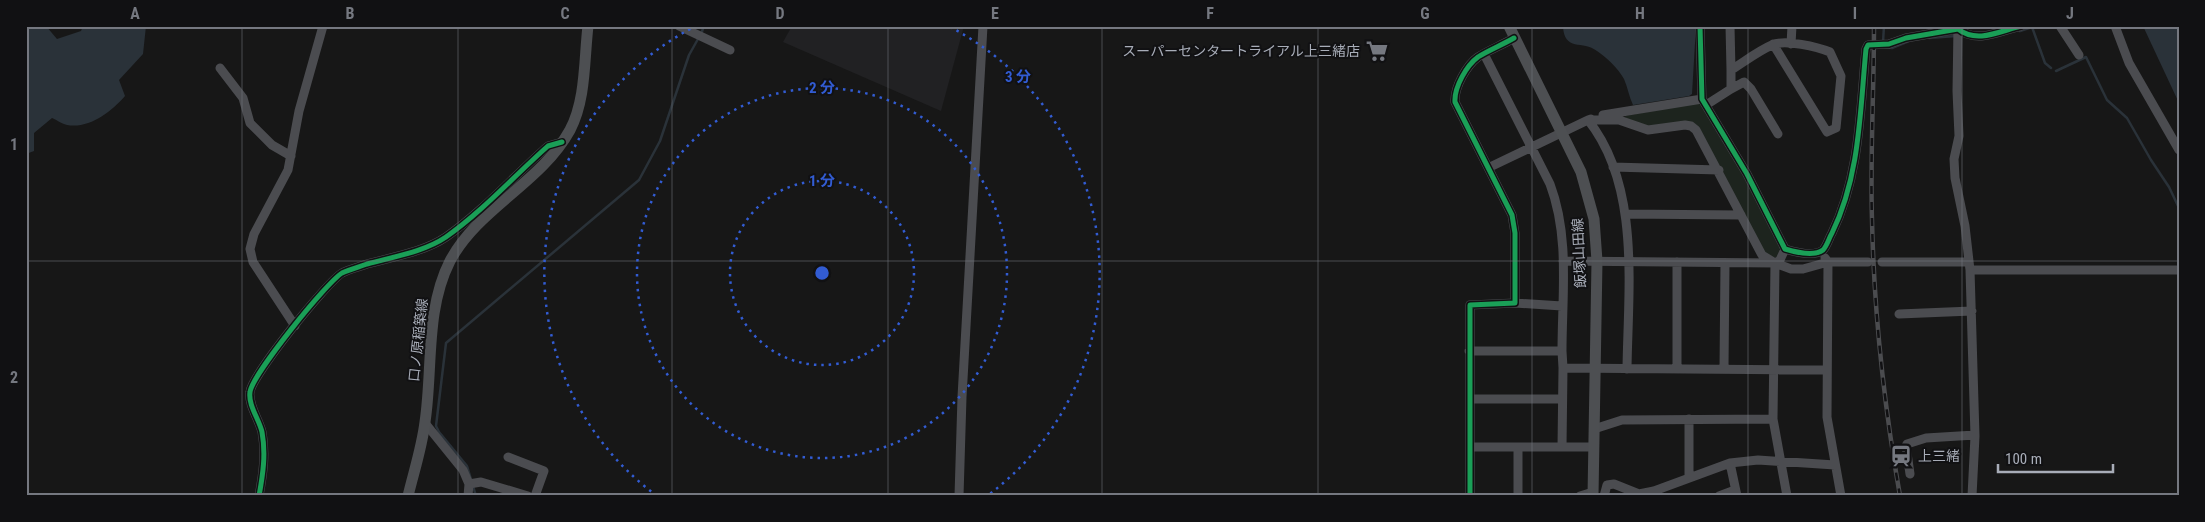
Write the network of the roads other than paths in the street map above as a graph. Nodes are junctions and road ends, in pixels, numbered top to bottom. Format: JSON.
{"nodes":[{"id":1,"x":323,"y":26,"type":"edge"},
{"id":2,"x":588,"y":26,"type":"edge"},
{"id":3,"x":678,"y":26,"type":"edge"},
{"id":4,"x":983,"y":26,"type":"edge"},
{"id":5,"x":1509,"y":26,"type":"edge"},
{"id":6,"x":1700,"y":26,"type":"edge"},
{"id":7,"x":1730,"y":26,"type":"edge"},
{"id":8,"x":1792,"y":26,"type":"edge"},
{"id":9,"x":2021,"y":26,"type":"edge"},
{"id":10,"x":2060,"y":26,"type":"edge"},
{"id":11,"x":2115,"y":26,"type":"edge"},
{"id":12,"x":2003,"y":29,"type":"edge"},
{"id":13,"x":1958,"y":32,"type":"edge"},
{"id":14,"x":1514,"y":38,"type":"junction"},
{"id":15,"x":1773,"y":44,"type":"junction"},
{"id":16,"x":1791,"y":44,"type":"junction"},
{"id":17,"x":730,"y":50,"type":"dead end"},
{"id":18,"x":1484,"y":54,"type":"junction"},
{"id":19,"x":2080,"y":55,"type":"dead end"},
{"id":20,"x":220,"y":68,"type":"dead end"},
{"id":21,"x":1731,"y":70,"type":"junction"},
{"id":22,"x":1731,"y":89,"type":"junction"},
{"id":23,"x":1704,"y":102,"type":"junction"},
{"id":24,"x":1588,"y":120,"type":"junction"},
{"id":25,"x":1562,"y":132,"type":"junction"},
{"id":26,"x":1778,"y":134,"type":"dead end"},
{"id":27,"x":562,"y":142,"type":"junction"},
{"id":28,"x":1532,"y":148,"type":"junction"},
{"id":29,"x":2179,"y":150,"type":"edge"},
{"id":30,"x":291,"y":156,"type":"junction"},
{"id":31,"x":1490,"y":167,"type":"junction"},
{"id":32,"x":1613,"y":167,"type":"junction"},
{"id":33,"x":1719,"y":170,"type":"junction"},
{"id":34,"x":1625,"y":214,"type":"junction"},
{"id":35,"x":1741,"y":215,"type":"junction"},
{"id":36,"x":1785,"y":249,"type":"junction"},
{"id":37,"x":1820,"y":251,"type":"junction"},
{"id":38,"x":1563,"y":261,"type":"junction"},
{"id":39,"x":1597,"y":262,"type":"junction"},
{"id":40,"x":1628,"y":262,"type":"junction"},
{"id":41,"x":1677,"y":262,"type":"junction"},
{"id":42,"x":1828,"y":262,"type":"junction"},
{"id":43,"x":1868,"y":262,"type":"dead end"},
{"id":44,"x":1882,"y":262,"type":"dead end"},
{"id":45,"x":1725,"y":263,"type":"junction"},
{"id":46,"x":1774,"y":264,"type":"junction"},
{"id":47,"x":1970,"y":266,"type":"junction"},
{"id":48,"x":2179,"y":270,"type":"edge"},
{"id":49,"x":1515,"y":303,"type":"junction"},
{"id":50,"x":1562,"y":306,"type":"junction"},
{"id":51,"x":1972,"y":311,"type":"junction"},
{"id":52,"x":1898,"y":314,"type":"dead end"},
{"id":53,"x":295,"y":326,"type":"junction"},
{"id":54,"x":1562,"y":350,"type":"junction"},
{"id":55,"x":1469,"y":351,"type":"junction"},
{"id":56,"x":1563,"y":368,"type":"junction"},
{"id":57,"x":1724,"y":368,"type":"junction"},
{"id":58,"x":1595,"y":369,"type":"junction"},
{"id":59,"x":1627,"y":369,"type":"junction"},
{"id":60,"x":1677,"y":369,"type":"junction"},
{"id":61,"x":1774,"y":369,"type":"junction"},
{"id":62,"x":1827,"y":370,"type":"junction"},
{"id":63,"x":1470,"y":399,"type":"junction"},
{"id":64,"x":1562,"y":399,"type":"junction"},
{"id":65,"x":1690,"y":419,"type":"junction"},
{"id":66,"x":1774,"y":419,"type":"junction"},
{"id":67,"x":425,"y":423,"type":"junction"},
{"id":68,"x":1594,"y":429,"type":"junction"},
{"id":69,"x":1975,"y":435,"type":"junction"},
{"id":70,"x":1470,"y":447,"type":"junction"},
{"id":71,"x":1518,"y":447,"type":"junction"},
{"id":72,"x":1562,"y":447,"type":"junction"},
{"id":73,"x":1594,"y":447,"type":"junction"},
{"id":74,"x":508,"y":457,"type":"dead end"},
{"id":75,"x":1781,"y":461,"type":"junction"},
{"id":76,"x":1730,"y":463,"type":"junction"},
{"id":77,"x":1835,"y":465,"type":"junction"},
{"id":78,"x":1910,"y":474,"type":"dead end"},
{"id":79,"x":1689,"y":477,"type":"junction"},
{"id":80,"x":469,"y":484,"type":"junction"},
{"id":81,"x":1736,"y":493,"type":"edge"},
{"id":82,"x":1597,"y":495,"type":"edge"},
{"id":83,"x":259,"y":496,"type":"edge"},
{"id":84,"x":408,"y":496,"type":"edge"},
{"id":85,"x":468,"y":496,"type":"edge"},
{"id":86,"x":528,"y":496,"type":"edge"},
{"id":87,"x":534,"y":496,"type":"edge"},
{"id":88,"x":959,"y":496,"type":"edge"},
{"id":89,"x":1470,"y":496,"type":"edge"},
{"id":90,"x":1518,"y":496,"type":"edge"},
{"id":91,"x":1580,"y":496,"type":"edge"},
{"id":92,"x":1719,"y":496,"type":"edge"},
{"id":93,"x":1787,"y":496,"type":"edge"},
{"id":94,"x":1840,"y":496,"type":"edge"},
{"id":95,"x":1972,"y":496,"type":"edge"}],
"edges":[{"from":1,"to":30,"type":"street"},
{"from":2,"to":27,"type":"main road","name":"口ノ原稲築線"},
{"from":3,"to":17,"type":"street"},
{"from":4,"to":88,"type":"street"},
{"from":5,"to":14,"type":"main road","name":"飯塚山田線"},
{"from":6,"to":23,"type":"street"},
{"from":7,"to":21,"type":"street"},
{"from":8,"to":16,"type":"street"},
{"from":9,"to":12,"type":"street"},
{"from":10,"to":19,"type":"street"},
{"from":11,"to":29,"type":"street"},
{"from":12,"to":13,"type":"street"},
{"from":13,"to":37,"type":"street"},
{"from":13,"to":47,"type":"street"},
{"from":14,"to":18,"type":"street"},
{"from":14,"to":25,"type":"main road","name":"飯塚山田線"},
{"from":15,"to":16,"type":"street"},
{"from":15,"to":16,"type":"street"},
{"from":15,"to":21,"type":"street"},
{"from":18,"to":28,"type":"street"},
{"from":18,"to":31,"type":"street"},
{"from":20,"to":30,"type":"street"},
{"from":21,"to":22,"type":"street"},
{"from":22,"to":23,"type":"street"},
{"from":22,"to":26,"type":"street"},
{"from":23,"to":24,"type":"street"},
{"from":23,"to":36,"type":"street"},
{"from":24,"to":25,"type":"street"},
{"from":24,"to":32,"type":"street"},
{"from":24,"to":33,"type":"street"},
{"from":25,"to":28,"type":"street"},
{"from":25,"to":39,"type":"main road","name":"飯塚山田線"},
{"from":27,"to":53,"type":"street"},
{"from":27,"to":67,"type":"main road","name":"口ノ原稲築線"},
{"from":28,"to":31,"type":"street"},
{"from":28,"to":38,"type":"street"},
{"from":30,"to":53,"type":"street"},
{"from":31,"to":49,"type":"street"},
{"from":32,"to":33,"type":"street"},
{"from":32,"to":34,"type":"street"},
{"from":33,"to":35,"type":"street"},
{"from":34,"to":35,"type":"street"},
{"from":34,"to":40,"type":"street"},
{"from":35,"to":46,"type":"street"},
{"from":36,"to":37,"type":"street"},
{"from":36,"to":46,"type":"street"},
{"from":37,"to":42,"type":"street"},
{"from":38,"to":39,"type":"street"},
{"from":38,"to":50,"type":"street"},
{"from":39,"to":40,"type":"street"},
{"from":39,"to":58,"type":"main road","name":"飯塚山田線"},
{"from":40,"to":41,"type":"street"},
{"from":40,"to":59,"type":"street"},
{"from":41,"to":45,"type":"street"},
{"from":41,"to":60,"type":"street"},
{"from":42,"to":43,"type":"street"},
{"from":42,"to":46,"type":"street"},
{"from":42,"to":62,"type":"street"},
{"from":44,"to":47,"type":"street"},
{"from":45,"to":46,"type":"street"},
{"from":45,"to":57,"type":"street"},
{"from":46,"to":61,"type":"street"},
{"from":47,"to":48,"type":"street"},
{"from":47,"to":51,"type":"street"},
{"from":49,"to":50,"type":"street"},
{"from":49,"to":55,"type":"street"},
{"from":50,"to":54,"type":"street"},
{"from":51,"to":52,"type":"street"},
{"from":51,"to":69,"type":"street"},
{"from":53,"to":83,"type":"street"},
{"from":54,"to":55,"type":"street"},
{"from":54,"to":56,"type":"street"},
{"from":55,"to":63,"type":"street"},
{"from":56,"to":58,"type":"street"},
{"from":56,"to":64,"type":"street"},
{"from":57,"to":60,"type":"street"},
{"from":57,"to":61,"type":"street"},
{"from":58,"to":59,"type":"street"},
{"from":58,"to":68,"type":"main road","name":"飯塚山田線"},
{"from":59,"to":60,"type":"street"},
{"from":61,"to":62,"type":"street"},
{"from":61,"to":66,"type":"street"},
{"from":62,"to":77,"type":"street"},
{"from":63,"to":64,"type":"street"},
{"from":63,"to":70,"type":"street"},
{"from":64,"to":72,"type":"street"},
{"from":65,"to":66,"type":"street"},
{"from":65,"to":68,"type":"street"},
{"from":65,"to":79,"type":"street"},
{"from":66,"to":75,"type":"street"},
{"from":67,"to":80,"type":"street"},
{"from":67,"to":84,"type":"main road","name":"口ノ原稲築線"},
{"from":68,"to":73,"type":"main road","name":"飯塚山田線"},
{"from":69,"to":78,"type":"street"},
{"from":69,"to":95,"type":"street"},
{"from":70,"to":71,"type":"street"},
{"from":70,"to":89,"type":"street"},
{"from":71,"to":72,"type":"street"},
{"from":71,"to":90,"type":"street"},
{"from":72,"to":73,"type":"street"},
{"from":73,"to":82,"type":"main road","name":"飯塚山田線"},
{"from":74,"to":87,"type":"street"},
{"from":75,"to":76,"type":"street"},
{"from":75,"to":77,"type":"street"},
{"from":75,"to":93,"type":"street"},
{"from":76,"to":79,"type":"street"},
{"from":76,"to":81,"type":"street"},
{"from":77,"to":94,"type":"street"},
{"from":79,"to":82,"type":"street"},
{"from":80,"to":85,"type":"street"},
{"from":80,"to":86,"type":"street"},
{"from":81,"to":92,"type":"street"},
{"from":82,"to":91,"type":"street"}]}
